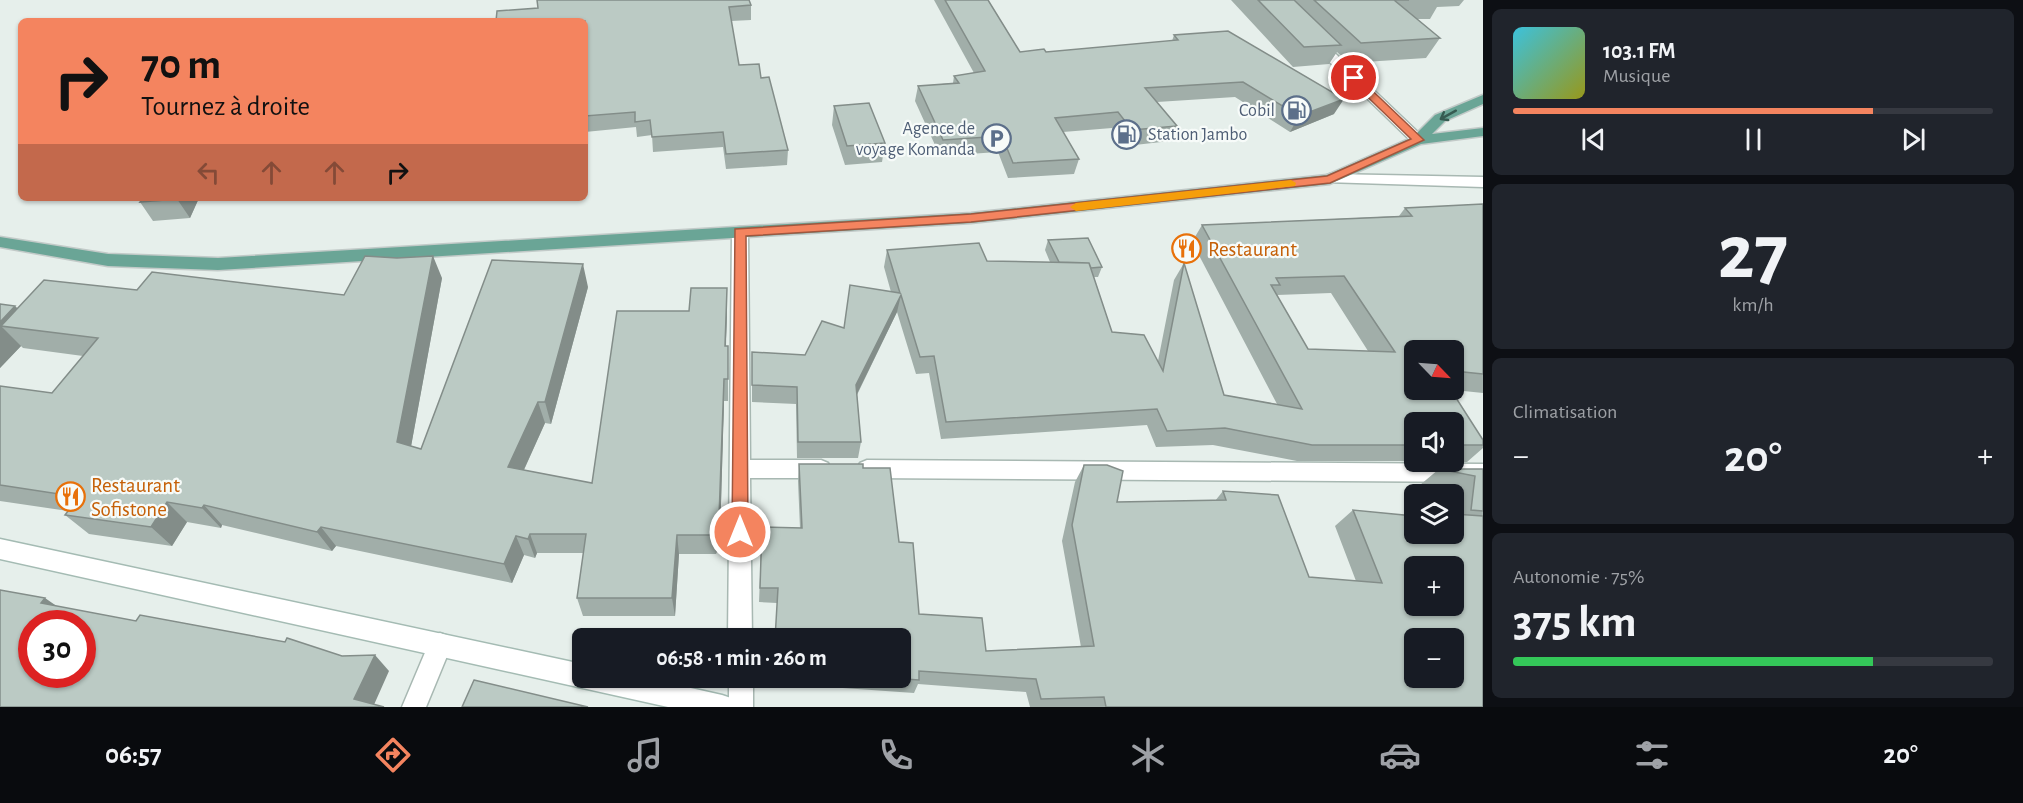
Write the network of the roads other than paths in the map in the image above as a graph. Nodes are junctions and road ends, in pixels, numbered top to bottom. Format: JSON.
{"nodes":[{"id":1,"x":1307,"y":33,"type":"edge"},
{"id":2,"x":1483,"y":99,"type":"edge"},
{"id":3,"x":1483,"y":132,"type":"edge"},
{"id":4,"x":1418,"y":140,"type":"junction"},
{"id":5,"x":1330,"y":179,"type":"junction"},
{"id":6,"x":1483,"y":182,"type":"edge"},
{"id":7,"x":740,"y":232,"type":"junction"},
{"id":8,"x":0,"y":242,"type":"edge"},
{"id":9,"x":740,"y":468,"type":"junction"},
{"id":10,"x":1483,"y":473,"type":"edge"},
{"id":11,"x":0,"y":549,"type":"edge"},
{"id":12,"x":740,"y":628,"type":"edge"},
{"id":13,"x":440,"y":644,"type":"junction"},
{"id":14,"x":572,"y":674,"type":"edge"},
{"id":15,"x":637,"y":688,"type":"edge"},
{"id":16,"x":741,"y":688,"type":"edge"},
{"id":17,"x":414,"y":707,"type":"edge"},
{"id":18,"x":722,"y":707,"type":"edge"},
{"id":19,"x":741,"y":707,"type":"edge"}],
"edges":[{"from":1,"to":4,"type":"street"},
{"from":2,"to":4,"type":"main road","one_way":true},
{"from":3,"to":4,"type":"main road"},
{"from":4,"to":5,"type":"main road"},
{"from":5,"to":6,"type":"street"},
{"from":5,"to":7,"type":"main road"},
{"from":7,"to":8,"type":"main road"},
{"from":7,"to":9,"type":"street"},
{"from":9,"to":10,"type":"street"},
{"from":9,"to":12,"type":"street"},
{"from":11,"to":13,"type":"street"},
{"from":13,"to":14,"type":"street"},
{"from":13,"to":17,"type":"street"},
{"from":15,"to":18,"type":"street"},
{"from":16,"to":19,"type":"street"}]}
